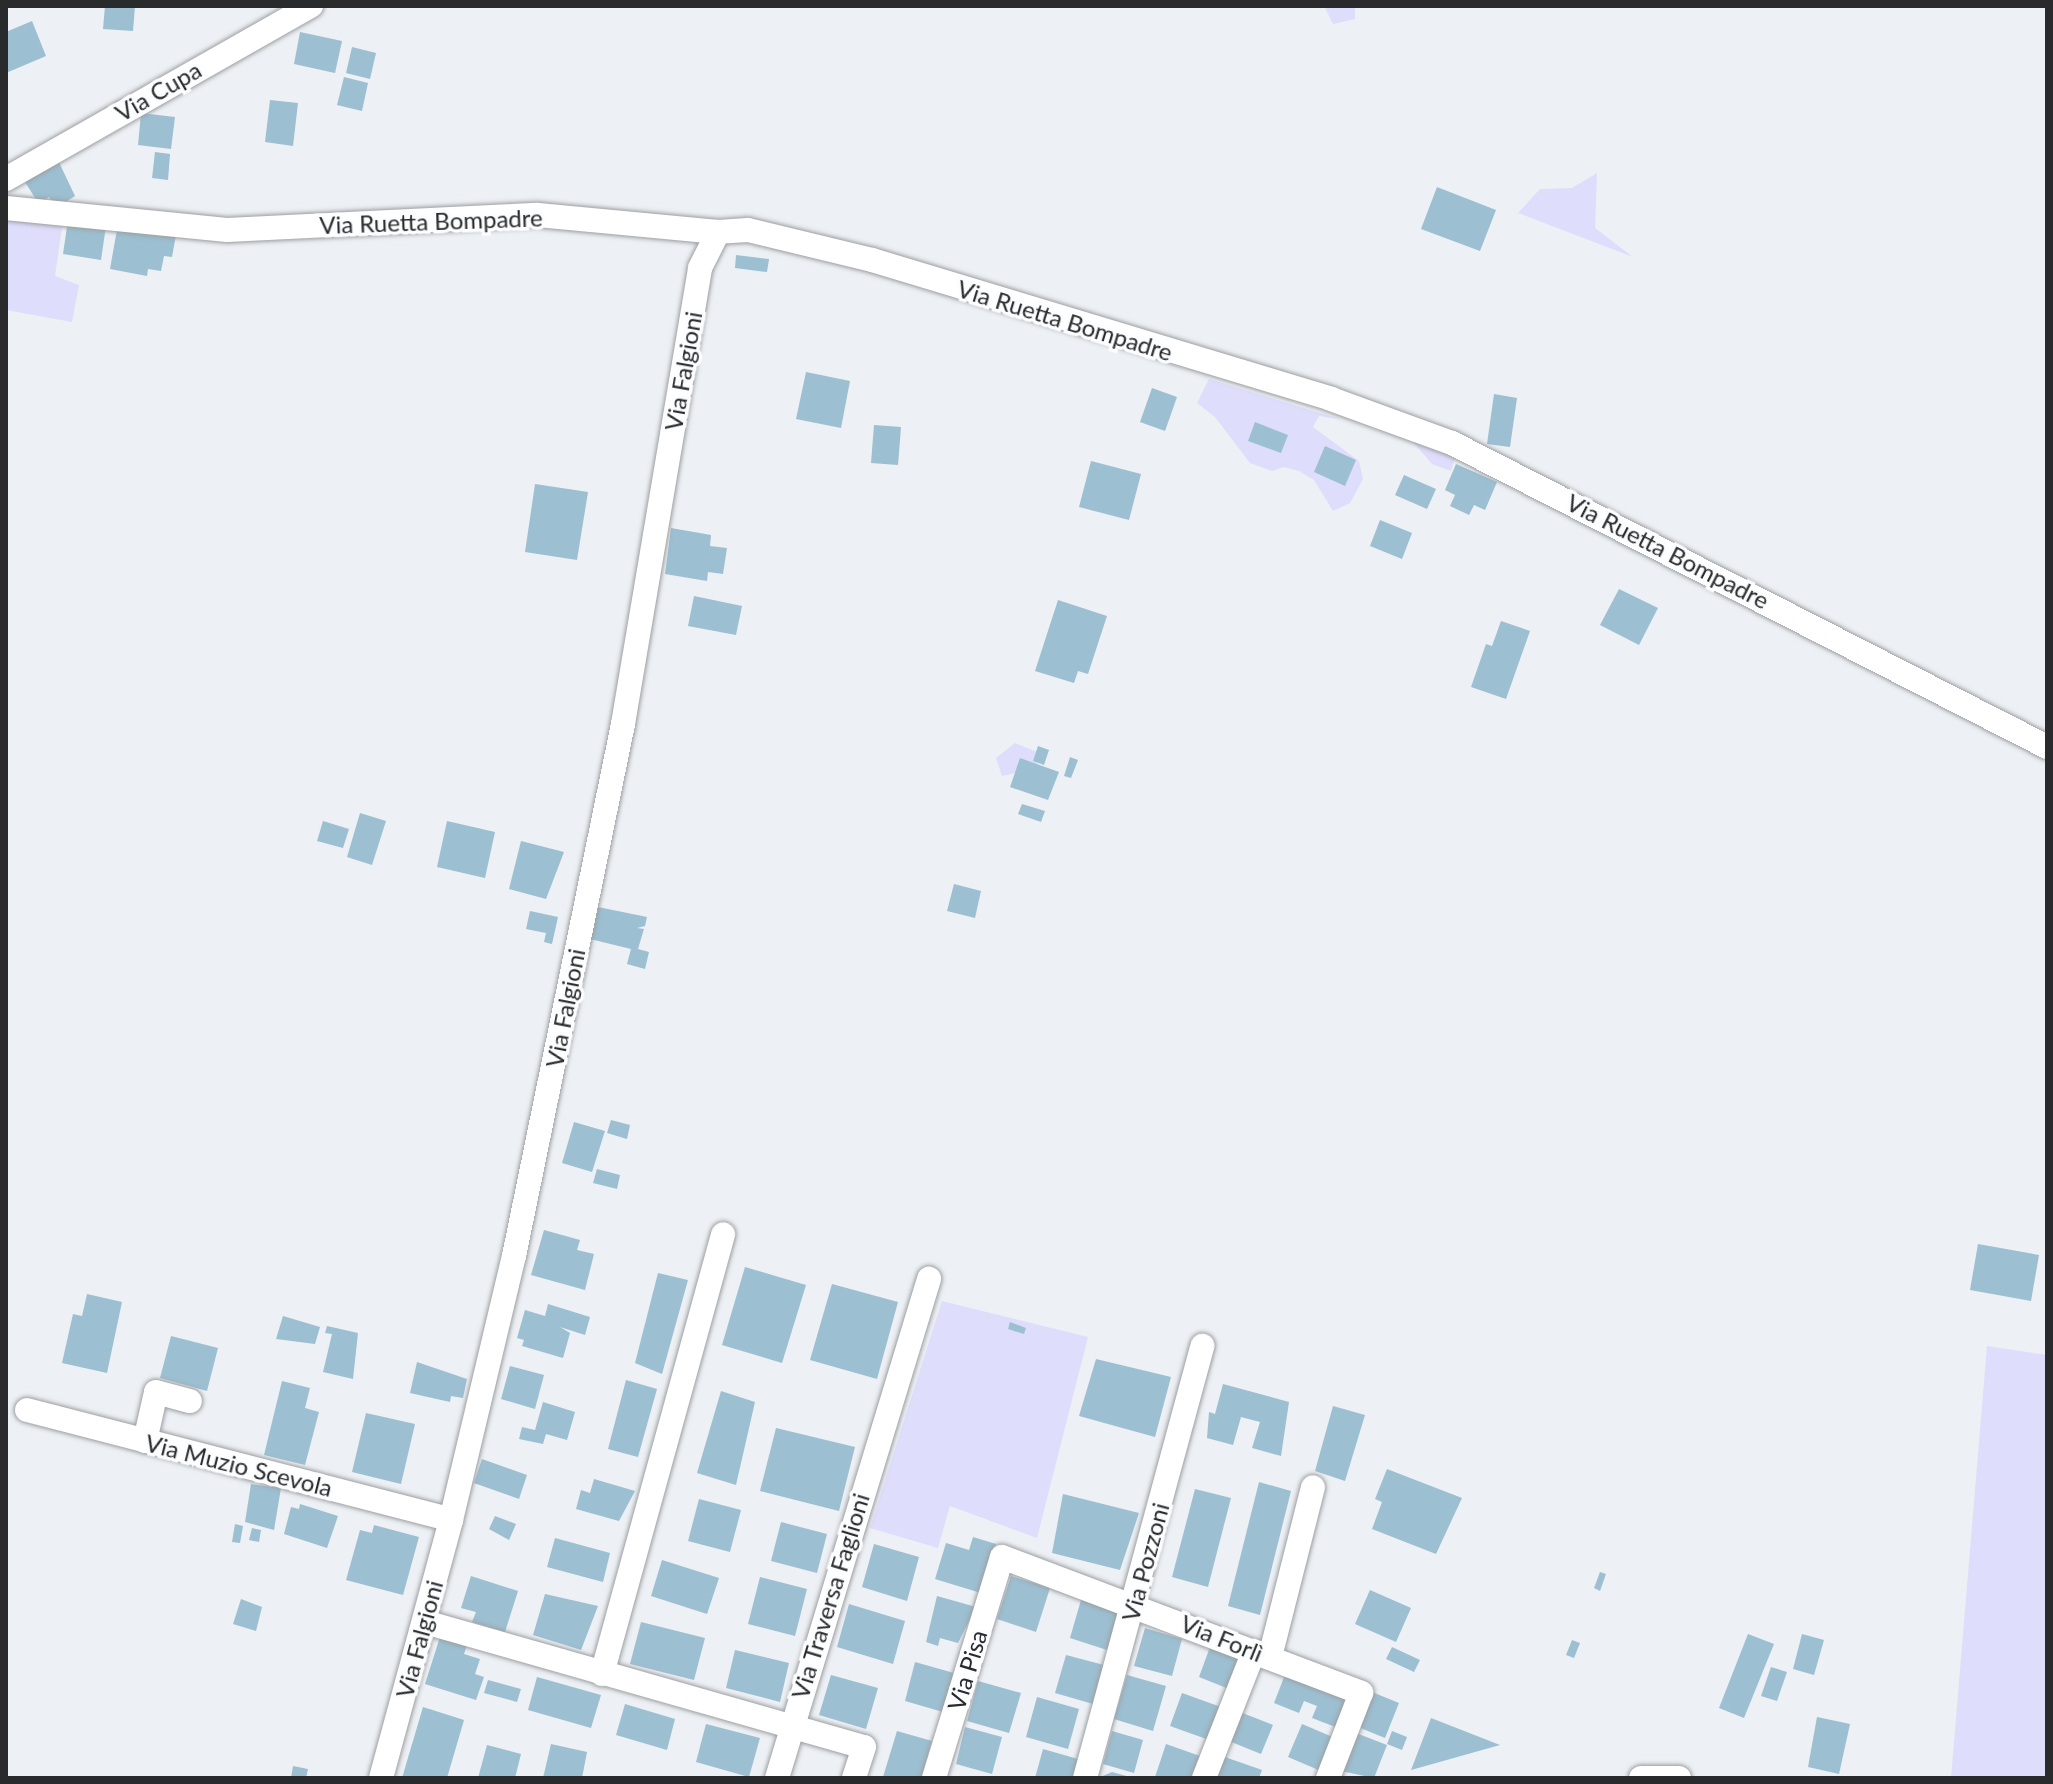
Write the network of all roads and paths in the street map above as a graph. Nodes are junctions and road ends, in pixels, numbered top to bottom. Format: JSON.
{"nodes":[{"id":1,"x":311,"y":6,"type":"edge"},
{"id":2,"x":6,"y":179,"type":"edge"},
{"id":3,"x":6,"y":208,"type":"edge"},
{"id":4,"x":718,"y":232,"type":"junction"},
{"id":5,"x":2047,"y":747,"type":"edge"},
{"id":6,"x":723,"y":1234,"type":"dead end"},
{"id":7,"x":929,"y":1279,"type":"dead end"},
{"id":8,"x":1202,"y":1346,"type":"dead end"},
{"id":9,"x":190,"y":1401,"type":"dead end"},
{"id":10,"x":27,"y":1410,"type":"dead end"},
{"id":11,"x":145,"y":1441,"type":"junction"},
{"id":12,"x":1313,"y":1487,"type":"dead end"},
{"id":13,"x":451,"y":1520,"type":"junction"},
{"id":14,"x":1000,"y":1562,"type":"joint"},
{"id":15,"x":1134,"y":1604,"type":"junction"},
{"id":16,"x":425,"y":1622,"type":"junction"},
{"id":17,"x":1262,"y":1654,"type":"junction"},
{"id":18,"x":602,"y":1674,"type":"junction"},
{"id":19,"x":790,"y":1728,"type":"junction"},
{"id":20,"x":381,"y":1778,"type":"edge"},
{"id":21,"x":777,"y":1778,"type":"edge"},
{"id":22,"x":854,"y":1778,"type":"edge"},
{"id":23,"x":934,"y":1778,"type":"edge"},
{"id":24,"x":1085,"y":1778,"type":"edge"},
{"id":25,"x":1204,"y":1778,"type":"edge"},
{"id":26,"x":1328,"y":1778,"type":"edge"},
{"id":27,"x":1641,"y":1778,"type":"edge"},
{"id":28,"x":1679,"y":1778,"type":"edge"}],
"edges":[{"from":1,"to":2,"type":"street","name":"Via Cupa"},
{"from":3,"to":4,"type":"street","name":"Via Ruetta Bompadre"},
{"from":4,"to":5,"type":"street","name":"Via Ruetta Bompadre"},
{"from":4,"to":13,"type":"street","name":"Via Falgioni"},
{"from":6,"to":18,"type":"street"},
{"from":7,"to":19,"type":"street","name":"Via Traversa Faglioni"},
{"from":8,"to":15,"type":"street","name":"Via Pozzoni"},
{"from":9,"to":11,"type":"street"},
{"from":10,"to":11,"type":"street","name":"Via Muzio Scevola"},
{"from":11,"to":13,"type":"street","name":"Via Muzio Scevola"},
{"from":12,"to":17,"type":"street"},
{"from":13,"to":16,"type":"street","name":"Via Falgioni"},
{"from":14,"to":15,"type":"street","name":"Via Forlì"},
{"from":14,"to":23,"type":"street","name":"Via Pisa"},
{"from":15,"to":17,"type":"street","name":"Via Forlì"},
{"from":15,"to":24,"type":"street","name":"Via Pozzoni"},
{"from":16,"to":18,"type":"street","name":"Via Traversa Faglioni"},
{"from":16,"to":20,"type":"street","name":"Via Falgioni"},
{"from":17,"to":25,"type":"street"},
{"from":17,"to":26,"type":"street","name":"Via Forlì"},
{"from":18,"to":19,"type":"street","name":"Via Traversa Faglioni"},
{"from":19,"to":21,"type":"street"},
{"from":19,"to":22,"type":"street"},
{"from":27,"to":28,"type":"street"}]}
